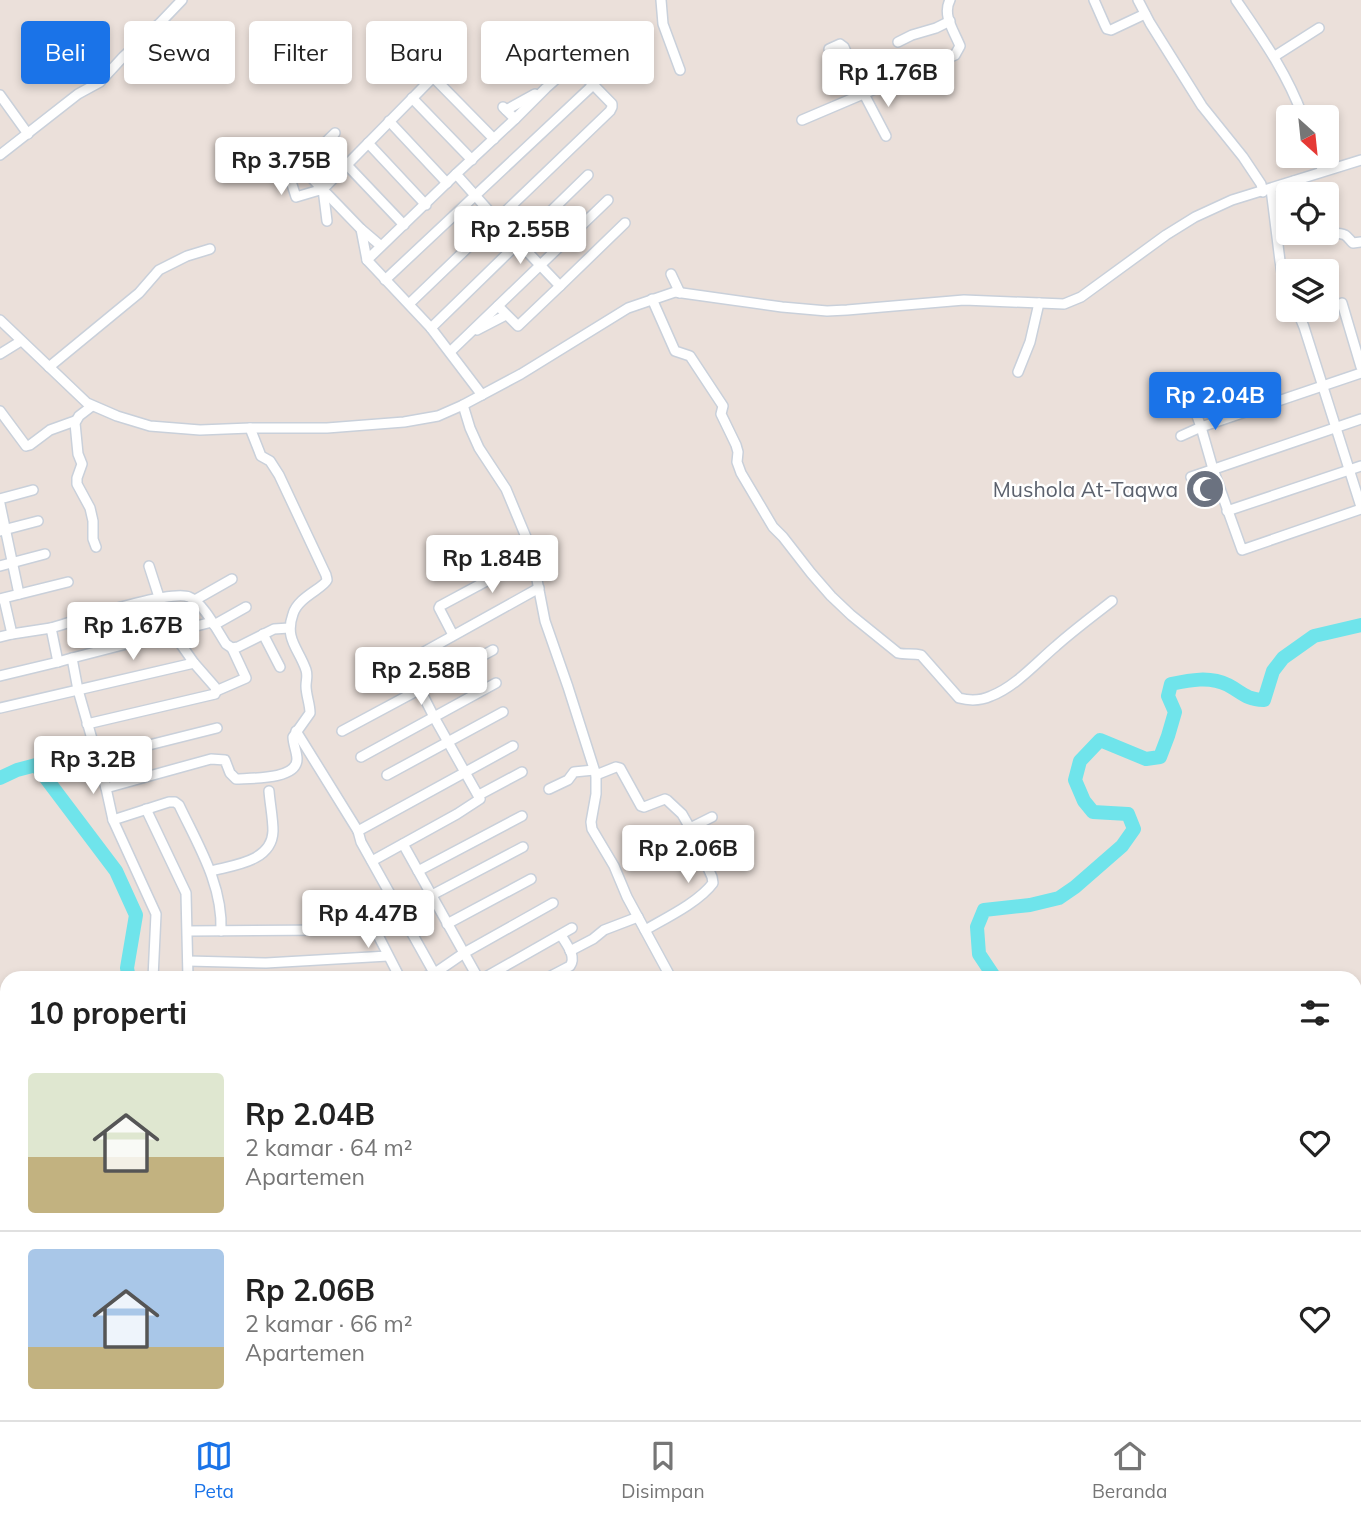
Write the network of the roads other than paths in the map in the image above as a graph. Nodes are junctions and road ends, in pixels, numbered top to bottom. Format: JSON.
{"nodes":[{"id":1,"x":181,"y":0,"type":"edge"},
{"id":2,"x":661,"y":0,"type":"edge"},
{"id":3,"x":950,"y":0,"type":"edge"},
{"id":4,"x":1094,"y":0,"type":"edge"},
{"id":5,"x":1138,"y":0,"type":"edge"},
{"id":6,"x":1236,"y":0,"type":"edge"},
{"id":7,"x":1145,"y":14,"type":"junction"},
{"id":8,"x":950,"y":21,"type":"junction"},
{"id":9,"x":1319,"y":28,"type":"dead end"},
{"id":10,"x":898,"y":43,"type":"dead end"},
{"id":11,"x":829,"y":49,"type":"dead end"},
{"id":12,"x":1275,"y":56,"type":"junction"},
{"id":13,"x":680,"y":70,"type":"dead end"},
{"id":14,"x":427,"y":84,"type":"edge"},
{"id":15,"x":440,"y":84,"type":"edge"},
{"id":16,"x":593,"y":85,"type":"junction"},
{"id":17,"x":546,"y":88,"type":"junction"},
{"id":18,"x":864,"y":94,"type":"junction"},
{"id":19,"x":0,"y":95,"type":"edge"},
{"id":20,"x":412,"y":98,"type":"junction"},
{"id":21,"x":1298,"y":105,"type":"edge"},
{"id":22,"x":515,"y":119,"type":"junction"},
{"id":23,"x":802,"y":120,"type":"dead end"},
{"id":24,"x":389,"y":121,"type":"junction"},
{"id":25,"x":335,"y":133,"type":"dead end"},
{"id":26,"x":28,"y":134,"type":"junction"},
{"id":27,"x":886,"y":136,"type":"dead end"},
{"id":28,"x":494,"y":139,"type":"junction"},
{"id":29,"x":368,"y":143,"type":"junction"},
{"id":30,"x":0,"y":155,"type":"edge"},
{"id":31,"x":472,"y":160,"type":"junction"},
{"id":32,"x":1361,"y":160,"type":"edge"},
{"id":33,"x":346,"y":164,"type":"junction"},
{"id":34,"x":300,"y":167,"type":"junction"},
{"id":35,"x":1322,"y":168,"type":"edge"},
{"id":36,"x":1323,"y":172,"type":"junction"},
{"id":37,"x":456,"y":174,"type":"junction"},
{"id":38,"x":587,"y":175,"type":"dead end"},
{"id":39,"x":1294,"y":181,"type":"joint"},
{"id":40,"x":447,"y":183,"type":"junction"},
{"id":41,"x":323,"y":189,"type":"junction"},
{"id":42,"x":1267,"y":191,"type":"junction"},
{"id":43,"x":475,"y":196,"type":"junction"},
{"id":44,"x":608,"y":200,"type":"dead end"},
{"id":45,"x":426,"y":205,"type":"junction"},
{"id":46,"x":497,"y":220,"type":"junction"},
{"id":47,"x":327,"y":221,"type":"dead end"},
{"id":48,"x":625,"y":223,"type":"dead end"},
{"id":49,"x":404,"y":225,"type":"junction"},
{"id":50,"x":361,"y":229,"type":"junction"},
{"id":51,"x":1339,"y":234,"type":"edge"},
{"id":52,"x":1361,"y":242,"type":"edge"},
{"id":53,"x":519,"y":243,"type":"junction"},
{"id":54,"x":381,"y":246,"type":"junction"},
{"id":55,"x":210,"y":249,"type":"dead end"},
{"id":56,"x":1280,"y":259,"type":"edge"},
{"id":57,"x":367,"y":260,"type":"junction"},
{"id":58,"x":540,"y":265,"type":"junction"},
{"id":59,"x":671,"y":274,"type":"dead end"},
{"id":60,"x":385,"y":280,"type":"junction"},
{"id":61,"x":560,"y":286,"type":"junction"},
{"id":62,"x":680,"y":293,"type":"junction"},
{"id":63,"x":652,"y":299,"type":"junction"},
{"id":64,"x":1039,"y":303,"type":"junction"},
{"id":65,"x":1342,"y":303,"type":"dead end"},
{"id":66,"x":409,"y":304,"type":"junction"},
{"id":67,"x":498,"y":306,"type":"junction"},
{"id":68,"x":506,"y":314,"type":"junction"},
{"id":69,"x":0,"y":320,"type":"edge"},
{"id":70,"x":1302,"y":322,"type":"edge"},
{"id":71,"x":431,"y":328,"type":"junction"},
{"id":72,"x":468,"y":335,"type":"junction"},
{"id":73,"x":21,"y":341,"type":"junction"},
{"id":74,"x":450,"y":352,"type":"junction"},
{"id":75,"x":0,"y":354,"type":"edge"},
{"id":76,"x":49,"y":367,"type":"junction"},
{"id":77,"x":1361,"y":367,"type":"edge"},
{"id":78,"x":1018,"y":372,"type":"dead end"},
{"id":79,"x":1361,"y":373,"type":"edge"},
{"id":80,"x":1322,"y":386,"type":"junction"},
{"id":81,"x":482,"y":395,"type":"junction"},
{"id":82,"x":463,"y":405,"type":"junction"},
{"id":83,"x":1193,"y":405,"type":"dead end"},
{"id":84,"x":92,"y":406,"type":"junction"},
{"id":85,"x":0,"y":411,"type":"edge"},
{"id":86,"x":1361,"y":419,"type":"edge"},
{"id":87,"x":75,"y":421,"type":"junction"},
{"id":88,"x":1201,"y":427,"type":"junction"},
{"id":89,"x":1335,"y":427,"type":"junction"},
{"id":90,"x":250,"y":428,"type":"junction"},
{"id":91,"x":1181,"y":436,"type":"dead end"},
{"id":92,"x":1361,"y":466,"type":"edge"},
{"id":93,"x":1213,"y":469,"type":"junction"},
{"id":94,"x":1349,"y":469,"type":"junction"},
{"id":95,"x":1191,"y":477,"type":"dead end"},
{"id":96,"x":33,"y":490,"type":"dead end"},
{"id":97,"x":0,"y":499,"type":"edge"},
{"id":98,"x":0,"y":504,"type":"edge"},
{"id":99,"x":1361,"y":508,"type":"edge"},
{"id":100,"x":1227,"y":511,"type":"junction"},
{"id":101,"x":38,"y":521,"type":"dead end"},
{"id":102,"x":2,"y":530,"type":"edge"},
{"id":103,"x":96,"y":547,"type":"dead end"},
{"id":104,"x":45,"y":554,"type":"dead end"},
{"id":105,"x":533,"y":556,"type":"junction"},
{"id":106,"x":11,"y":563,"type":"junction"},
{"id":107,"x":0,"y":566,"type":"edge"},
{"id":108,"x":149,"y":566,"type":"dead end"},
{"id":109,"x":232,"y":579,"type":"dead end"},
{"id":110,"x":68,"y":583,"type":"dead end"},
{"id":111,"x":539,"y":588,"type":"junction"},
{"id":112,"x":19,"y":594,"type":"junction"},
{"id":113,"x":159,"y":597,"type":"junction"},
{"id":114,"x":2,"y":599,"type":"edge"},
{"id":115,"x":195,"y":600,"type":"junction"},
{"id":116,"x":1112,"y":601,"type":"dead end"},
{"id":117,"x":246,"y":607,"type":"dead end"},
{"id":118,"x":213,"y":623,"type":"junction"},
{"id":119,"x":51,"y":628,"type":"junction"},
{"id":120,"x":289,"y":628,"type":"junction"},
{"id":121,"x":173,"y":633,"type":"junction"},
{"id":122,"x":12,"y":634,"type":"junction"},
{"id":123,"x":263,"y":634,"type":"junction"},
{"id":124,"x":453,"y":635,"type":"junction"},
{"id":125,"x":0,"y":637,"type":"edge"},
{"id":126,"x":232,"y":648,"type":"junction"},
{"id":127,"x":493,"y":650,"type":"dead end"},
{"id":128,"x":72,"y":658,"type":"junction"},
{"id":129,"x":58,"y":662,"type":"junction"},
{"id":130,"x":194,"y":663,"type":"junction"},
{"id":131,"x":280,"y":667,"type":"dead end"},
{"id":132,"x":0,"y":676,"type":"edge"},
{"id":133,"x":496,"y":683,"type":"dead end"},
{"id":134,"x":419,"y":689,"type":"junction"},
{"id":135,"x":78,"y":690,"type":"junction"},
{"id":136,"x":216,"y":691,"type":"junction"},
{"id":137,"x":0,"y":708,"type":"edge"},
{"id":138,"x":503,"y":712,"type":"dead end"},
{"id":139,"x":434,"y":717,"type":"junction"},
{"id":140,"x":87,"y":724,"type":"junction"},
{"id":141,"x":217,"y":728,"type":"dead end"},
{"id":142,"x":296,"y":731,"type":"junction"},
{"id":143,"x":342,"y":731,"type":"dead end"},
{"id":144,"x":449,"y":742,"type":"junction"},
{"id":145,"x":513,"y":746,"type":"dead end"},
{"id":146,"x":361,"y":757,"type":"dead end"},
{"id":147,"x":97,"y":758,"type":"junction"},
{"id":148,"x":466,"y":772,"type":"junction"},
{"id":149,"x":522,"y":772,"type":"dead end"},
{"id":150,"x":595,"y":773,"type":"junction"},
{"id":151,"x":387,"y":775,"type":"dead end"},
{"id":152,"x":106,"y":788,"type":"junction"},
{"id":153,"x":549,"y":789,"type":"dead end"},
{"id":154,"x":269,"y":791,"type":"dead end"},
{"id":155,"x":479,"y":795,"type":"junction"},
{"id":156,"x":146,"y":809,"type":"junction"},
{"id":157,"x":522,"y":816,"type":"dead end"},
{"id":158,"x":712,"y":817,"type":"dead end"},
{"id":159,"x":113,"y":820,"type":"junction"},
{"id":160,"x":690,"y":828,"type":"junction"},
{"id":161,"x":358,"y":831,"type":"junction"},
{"id":162,"x":403,"y":844,"type":"junction"},
{"id":163,"x":523,"y":847,"type":"dead end"},
{"id":164,"x":372,"y":861,"type":"junction"},
{"id":165,"x":211,"y":871,"type":"junction"},
{"id":166,"x":418,"y":871,"type":"junction"},
{"id":167,"x":531,"y":879,"type":"dead end"},
{"id":168,"x":432,"y":895,"type":"junction"},
{"id":169,"x":553,"y":903,"type":"dead end"},
{"id":170,"x":364,"y":908,"type":"dead end"},
{"id":171,"x":638,"y":917,"type":"junction"},
{"id":172,"x":447,"y":924,"type":"junction"},
{"id":173,"x":572,"y":928,"type":"dead end"},
{"id":174,"x":333,"y":930,"type":"dead end"},
{"id":175,"x":645,"y":930,"type":"junction"},
{"id":176,"x":188,"y":931,"type":"junction"},
{"id":177,"x":221,"y":931,"type":"junction"},
{"id":178,"x":561,"y":935,"type":"junction"},
{"id":179,"x":570,"y":951,"type":"junction"},
{"id":180,"x":464,"y":953,"type":"junction"},
{"id":181,"x":388,"y":956,"type":"junction"},
{"id":182,"x":188,"y":961,"type":"junction"},
{"id":183,"x":153,"y":971,"type":"edge"},
{"id":184,"x":188,"y":971,"type":"edge"},
{"id":185,"x":396,"y":971,"type":"edge"},
{"id":186,"x":433,"y":971,"type":"edge"},
{"id":187,"x":442,"y":971,"type":"edge"},
{"id":188,"x":474,"y":971,"type":"edge"},
{"id":189,"x":497,"y":971,"type":"edge"},
{"id":190,"x":558,"y":971,"type":"edge"},
{"id":191,"x":667,"y":971,"type":"edge"}],
"edges":[{"from":1,"to":26,"type":"street"},
{"from":2,"to":13,"type":"street"},
{"from":3,"to":8,"type":"street"},
{"from":4,"to":7,"type":"street"},
{"from":5,"to":7,"type":"street"},
{"from":6,"to":12,"type":"street"},
{"from":7,"to":42,"type":"street"},
{"from":8,"to":10,"type":"street"},
{"from":8,"to":18,"type":"street"},
{"from":9,"to":12,"type":"street"},
{"from":11,"to":18,"type":"street"},
{"from":12,"to":21,"type":"street"},
{"from":14,"to":20,"type":"street"},
{"from":15,"to":28,"type":"street"},
{"from":16,"to":17,"type":"street"},
{"from":16,"to":43,"type":"street"},
{"from":16,"to":46,"type":"street"},
{"from":17,"to":22,"type":"street"},
{"from":17,"to":22,"type":"street"},
{"from":18,"to":23,"type":"street"},
{"from":18,"to":27,"type":"street"},
{"from":19,"to":26,"type":"street"},
{"from":20,"to":24,"type":"street"},
{"from":20,"to":31,"type":"street"},
{"from":22,"to":28,"type":"street"},
{"from":24,"to":29,"type":"street"},
{"from":24,"to":40,"type":"street"},
{"from":25,"to":34,"type":"street"},
{"from":26,"to":30,"type":"street"},
{"from":28,"to":31,"type":"street"},
{"from":29,"to":33,"type":"street"},
{"from":29,"to":45,"type":"street"},
{"from":31,"to":37,"type":"street"},
{"from":32,"to":36,"type":"street"},
{"from":33,"to":41,"type":"street"},
{"from":33,"to":49,"type":"street"},
{"from":34,"to":41,"type":"street"},
{"from":34,"to":41,"type":"street"},
{"from":35,"to":36,"type":"street"},
{"from":36,"to":39,"type":"street"},
{"from":37,"to":40,"type":"street"},
{"from":37,"to":43,"type":"street"},
{"from":38,"to":53,"type":"street"},
{"from":39,"to":42,"type":"street"},
{"from":40,"to":45,"type":"street"},
{"from":41,"to":47,"type":"street"},
{"from":41,"to":50,"type":"street"},
{"from":42,"to":56,"type":"street"},
{"from":42,"to":64,"type":"street"},
{"from":43,"to":46,"type":"street"},
{"from":43,"to":60,"type":"street"},
{"from":44,"to":58,"type":"street"},
{"from":45,"to":49,"type":"street"},
{"from":46,"to":53,"type":"street"},
{"from":46,"to":66,"type":"street"},
{"from":48,"to":61,"type":"street"},
{"from":49,"to":54,"type":"street"},
{"from":50,"to":54,"type":"street"},
{"from":50,"to":57,"type":"street"},
{"from":51,"to":52,"type":"street"},
{"from":53,"to":58,"type":"street"},
{"from":53,"to":71,"type":"street"},
{"from":54,"to":57,"type":"street"},
{"from":55,"to":76,"type":"street"},
{"from":57,"to":60,"type":"street"},
{"from":58,"to":61,"type":"street"},
{"from":58,"to":67,"type":"street"},
{"from":59,"to":62,"type":"street"},
{"from":60,"to":66,"type":"street"},
{"from":61,"to":68,"type":"street"},
{"from":62,"to":63,"type":"street"},
{"from":62,"to":64,"type":"street"},
{"from":63,"to":81,"type":"street"},
{"from":63,"to":116,"type":"street"},
{"from":64,"to":78,"type":"street"},
{"from":65,"to":77,"type":"street"},
{"from":66,"to":71,"type":"street"},
{"from":67,"to":68,"type":"street"},
{"from":67,"to":72,"type":"street"},
{"from":68,"to":72,"type":"street"},
{"from":69,"to":73,"type":"street"},
{"from":70,"to":80,"type":"street"},
{"from":71,"to":74,"type":"street"},
{"from":72,"to":74,"type":"street"},
{"from":73,"to":75,"type":"street"},
{"from":73,"to":76,"type":"street"},
{"from":74,"to":81,"type":"street"},
{"from":76,"to":84,"type":"street"},
{"from":79,"to":80,"type":"street"},
{"from":80,"to":88,"type":"street"},
{"from":80,"to":89,"type":"street"},
{"from":81,"to":82,"type":"street"},
{"from":82,"to":90,"type":"street"},
{"from":82,"to":105,"type":"street"},
{"from":83,"to":88,"type":"street"},
{"from":84,"to":87,"type":"street"},
{"from":84,"to":90,"type":"street"},
{"from":85,"to":87,"type":"street"},
{"from":86,"to":89,"type":"street"},
{"from":87,"to":103,"type":"street"},
{"from":88,"to":91,"type":"street"},
{"from":88,"to":93,"type":"street"},
{"from":89,"to":93,"type":"street"},
{"from":89,"to":94,"type":"street"},
{"from":90,"to":120,"type":"street"},
{"from":92,"to":94,"type":"street"},
{"from":93,"to":95,"type":"street"},
{"from":93,"to":100,"type":"street"},
{"from":94,"to":99,"type":"street"},
{"from":94,"to":100,"type":"street"},
{"from":96,"to":97,"type":"street"},
{"from":98,"to":102,"type":"street"},
{"from":99,"to":100,"type":"street"},
{"from":101,"to":102,"type":"street"},
{"from":102,"to":106,"type":"street"},
{"from":104,"to":106,"type":"street"},
{"from":105,"to":111,"type":"street"},
{"from":105,"to":124,"type":"street"},
{"from":106,"to":107,"type":"street"},
{"from":106,"to":112,"type":"street"},
{"from":108,"to":113,"type":"street"},
{"from":109,"to":115,"type":"street"},
{"from":110,"to":112,"type":"street"},
{"from":111,"to":124,"type":"street"},
{"from":111,"to":150,"type":"street"},
{"from":112,"to":114,"type":"street"},
{"from":113,"to":115,"type":"street"},
{"from":113,"to":119,"type":"street"},
{"from":114,"to":122,"type":"street"},
{"from":115,"to":118,"type":"street"},
{"from":117,"to":118,"type":"street"},
{"from":118,"to":121,"type":"street"},
{"from":118,"to":126,"type":"street"},
{"from":119,"to":122,"type":"street"},
{"from":119,"to":129,"type":"street"},
{"from":120,"to":123,"type":"street"},
{"from":120,"to":142,"type":"street"},
{"from":121,"to":128,"type":"street"},
{"from":121,"to":130,"type":"street"},
{"from":122,"to":125,"type":"street"},
{"from":123,"to":126,"type":"street"},
{"from":123,"to":131,"type":"street"},
{"from":124,"to":134,"type":"street"},
{"from":126,"to":136,"type":"street"},
{"from":127,"to":134,"type":"street"},
{"from":128,"to":129,"type":"street"},
{"from":128,"to":135,"type":"street"},
{"from":129,"to":132,"type":"street"},
{"from":130,"to":135,"type":"street"},
{"from":130,"to":136,"type":"street"},
{"from":133,"to":139,"type":"street"},
{"from":134,"to":139,"type":"street"},
{"from":134,"to":143,"type":"street"},
{"from":135,"to":137,"type":"street"},
{"from":135,"to":140,"type":"street"},
{"from":136,"to":140,"type":"street"},
{"from":138,"to":144,"type":"street"},
{"from":139,"to":144,"type":"street"},
{"from":139,"to":146,"type":"street"},
{"from":140,"to":147,"type":"street"},
{"from":141,"to":147,"type":"street"},
{"from":142,"to":152,"type":"street"},
{"from":142,"to":161,"type":"street"},
{"from":144,"to":148,"type":"street"},
{"from":144,"to":151,"type":"street"},
{"from":145,"to":148,"type":"street"},
{"from":147,"to":152,"type":"street"},
{"from":148,"to":155,"type":"street"},
{"from":148,"to":161,"type":"street"},
{"from":149,"to":155,"type":"street"},
{"from":150,"to":153,"type":"street"},
{"from":150,"to":160,"type":"street"},
{"from":150,"to":171,"type":"street"},
{"from":152,"to":159,"type":"street"},
{"from":154,"to":165,"type":"street"},
{"from":155,"to":162,"type":"street"},
{"from":156,"to":159,"type":"street"},
{"from":156,"to":165,"type":"street"},
{"from":156,"to":176,"type":"street"},
{"from":157,"to":166,"type":"street"},
{"from":158,"to":160,"type":"street"},
{"from":159,"to":183,"type":"street"},
{"from":160,"to":175,"type":"street"},
{"from":161,"to":164,"type":"street"},
{"from":162,"to":164,"type":"street"},
{"from":162,"to":166,"type":"street"},
{"from":163,"to":168,"type":"street"},
{"from":164,"to":186,"type":"street"},
{"from":165,"to":177,"type":"street"},
{"from":166,"to":168,"type":"street"},
{"from":167,"to":172,"type":"street"},
{"from":168,"to":172,"type":"street"},
{"from":169,"to":180,"type":"street"},
{"from":170,"to":181,"type":"street"},
{"from":171,"to":175,"type":"street"},
{"from":171,"to":179,"type":"street"},
{"from":172,"to":180,"type":"street"},
{"from":173,"to":178,"type":"street"},
{"from":174,"to":177,"type":"street"},
{"from":175,"to":191,"type":"street"},
{"from":176,"to":177,"type":"street"},
{"from":176,"to":182,"type":"street"},
{"from":178,"to":179,"type":"street"},
{"from":178,"to":189,"type":"street"},
{"from":179,"to":190,"type":"street"},
{"from":180,"to":187,"type":"street"},
{"from":180,"to":188,"type":"street"},
{"from":181,"to":182,"type":"street"},
{"from":181,"to":185,"type":"street"},
{"from":182,"to":184,"type":"street"}]}
